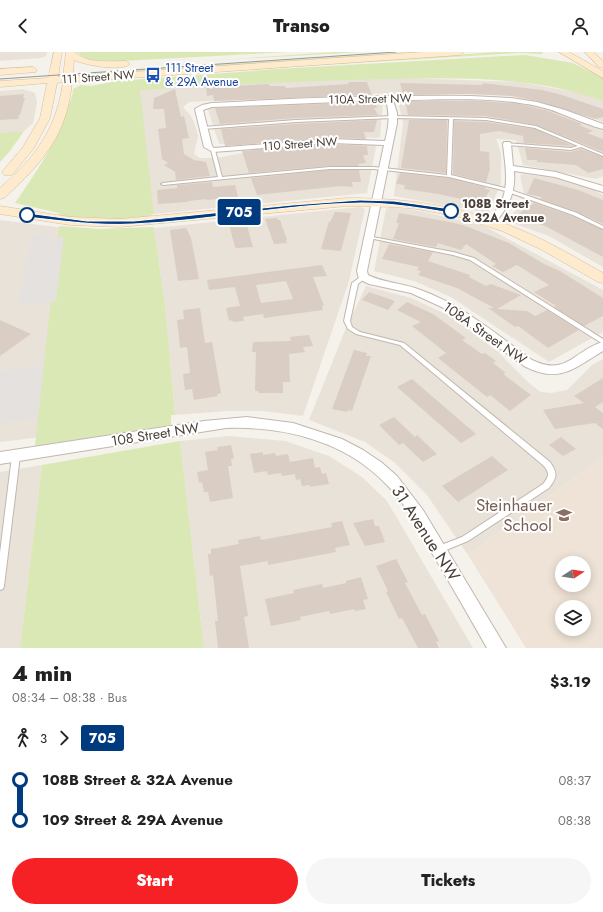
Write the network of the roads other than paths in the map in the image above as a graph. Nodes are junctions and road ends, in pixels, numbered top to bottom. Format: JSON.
{"nodes":[{"id":1,"x":54,"y":52,"type":"edge"},
{"id":2,"x":58,"y":52,"type":"edge"},
{"id":3,"x":460,"y":52,"type":"edge"},
{"id":4,"x":558,"y":52,"type":"edge"},
{"id":5,"x":589,"y":52,"type":"edge"},
{"id":6,"x":70,"y":53,"type":"edge"},
{"id":7,"x":577,"y":56,"type":"edge"},
{"id":8,"x":47,"y":58,"type":"dead end"},
{"id":9,"x":37,"y":64,"type":"dead end"},
{"id":10,"x":602,"y":66,"type":"edge"},
{"id":11,"x":69,"y":67,"type":"junction"},
{"id":12,"x":54,"y":68,"type":"junction"},
{"id":13,"x":0,"y":72,"type":"edge"},
{"id":14,"x":603,"y":75,"type":"edge"},
{"id":15,"x":111,"y":76,"type":"junction"},
{"id":16,"x":68,"y":79,"type":"junction"},
{"id":17,"x":52,"y":80,"type":"junction"},
{"id":18,"x":0,"y":84,"type":"edge"},
{"id":19,"x":65,"y":94,"type":"junction"},
{"id":20,"x":389,"y":98,"type":"junction"},
{"id":21,"x":49,"y":103,"type":"junction"},
{"id":22,"x":393,"y":117,"type":"junction"},
{"id":23,"x":451,"y":118,"type":"junction"},
{"id":24,"x":603,"y":127,"type":"edge"},
{"id":25,"x":204,"y":128,"type":"junction"},
{"id":26,"x":389,"y":143,"type":"junction"},
{"id":27,"x":507,"y":144,"type":"joint"},
{"id":28,"x":582,"y":146,"type":"junction"},
{"id":29,"x":212,"y":150,"type":"junction"},
{"id":30,"x":603,"y":156,"type":"edge"},
{"id":31,"x":509,"y":168,"type":"junction"},
{"id":32,"x":383,"y":169,"type":"junction"},
{"id":33,"x":449,"y":176,"type":"junction"},
{"id":34,"x":220,"y":178,"type":"junction"},
{"id":35,"x":0,"y":180,"type":"edge"},
{"id":36,"x":163,"y":184,"type":"dead end"},
{"id":37,"x":602,"y":188,"type":"edge"},
{"id":38,"x":510,"y":191,"type":"junction"},
{"id":39,"x":0,"y":195,"type":"edge"},
{"id":40,"x":376,"y":202,"type":"junction"},
{"id":41,"x":0,"y":210,"type":"edge"},
{"id":42,"x":490,"y":222,"type":"junction"},
{"id":43,"x":603,"y":228,"type":"edge"},
{"id":44,"x":369,"y":237,"type":"junction"},
{"id":45,"x":363,"y":277,"type":"junction"},
{"id":46,"x":603,"y":279,"type":"edge"},
{"id":47,"x":603,"y":342,"type":"edge"},
{"id":48,"x":603,"y":346,"type":"edge"},
{"id":49,"x":309,"y":433,"type":"joint"},
{"id":50,"x":16,"y":456,"type":"junction"},
{"id":51,"x":0,"y":458,"type":"edge"},
{"id":52,"x":439,"y":549,"type":"junction"},
{"id":53,"x":0,"y":586,"type":"edge"},
{"id":54,"x":497,"y":648,"type":"edge"}],
"edges":[{"from":1,"to":8,"type":"street"},
{"from":2,"to":12,"type":"street"},
{"from":3,"to":15,"type":"street","name":"111 Street NW"},
{"from":4,"to":7,"type":"street"},
{"from":5,"to":10,"type":"street"},
{"from":6,"to":11,"type":"street"},
{"from":6,"to":11,"type":"street","name":"111 Street NW"},
{"from":7,"to":10,"type":"street"},
{"from":7,"to":14,"type":"street"},
{"from":9,"to":13,"type":"street"},
{"from":11,"to":12,"type":"street","name":"111 Street NW"},
{"from":11,"to":16,"type":"street"},
{"from":12,"to":13,"type":"street","name":"111 Street NW"},
{"from":12,"to":17,"type":"street"},
{"from":15,"to":16,"type":"street","name":"111 Street NW"},
{"from":15,"to":19,"type":"street"},
{"from":16,"to":17,"type":"street","name":"111 Street NW"},
{"from":16,"to":19,"type":"street"},
{"from":17,"to":18,"type":"street","name":"111 Street NW"},
{"from":17,"to":21,"type":"street"},
{"from":18,"to":21,"type":"street"},
{"from":19,"to":39,"type":"street"},
{"from":20,"to":22,"type":"street"},
{"from":20,"to":24,"type":"street","name":"110A Street NW"},
{"from":20,"to":25,"type":"street","name":"110A Street NW"},
{"from":21,"to":35,"type":"street"},
{"from":22,"to":23,"type":"lane"},
{"from":22,"to":25,"type":"lane"},
{"from":22,"to":26,"type":"street"},
{"from":23,"to":28,"type":"lane"},
{"from":23,"to":33,"type":"lane"},
{"from":25,"to":29,"type":"street"},
{"from":26,"to":29,"type":"street","name":"110 Street NW"},
{"from":26,"to":32,"type":"street"},
{"from":27,"to":28,"type":"lane"},
{"from":27,"to":31,"type":"street"},
{"from":28,"to":30,"type":"lane"},
{"from":29,"to":34,"type":"lane"},
{"from":31,"to":37,"type":"street"},
{"from":31,"to":38,"type":"street"},
{"from":32,"to":33,"type":"lane"},
{"from":32,"to":34,"type":"lane"},
{"from":32,"to":40,"type":"street"},
{"from":33,"to":38,"type":"lane"},
{"from":34,"to":36,"type":"lane"},
{"from":38,"to":42,"type":"street"},
{"from":38,"to":43,"type":"lane"},
{"from":40,"to":41,"type":"street"},
{"from":40,"to":42,"type":"street"},
{"from":40,"to":44,"type":"street"},
{"from":42,"to":46,"type":"street"},
{"from":44,"to":45,"type":"street"},
{"from":44,"to":47,"type":"lane"},
{"from":45,"to":48,"type":"street","name":"108A Street NW"},
{"from":45,"to":52,"type":"lane"},
{"from":49,"to":50,"type":"street","name":"108 Street NW"},
{"from":49,"to":52,"type":"street","name":"31 Avenue NW"},
{"from":50,"to":51,"type":"street","name":"108 Street NW"},
{"from":50,"to":53,"type":"lane"},
{"from":52,"to":54,"type":"street","name":"31 Avenue NW"}]}
